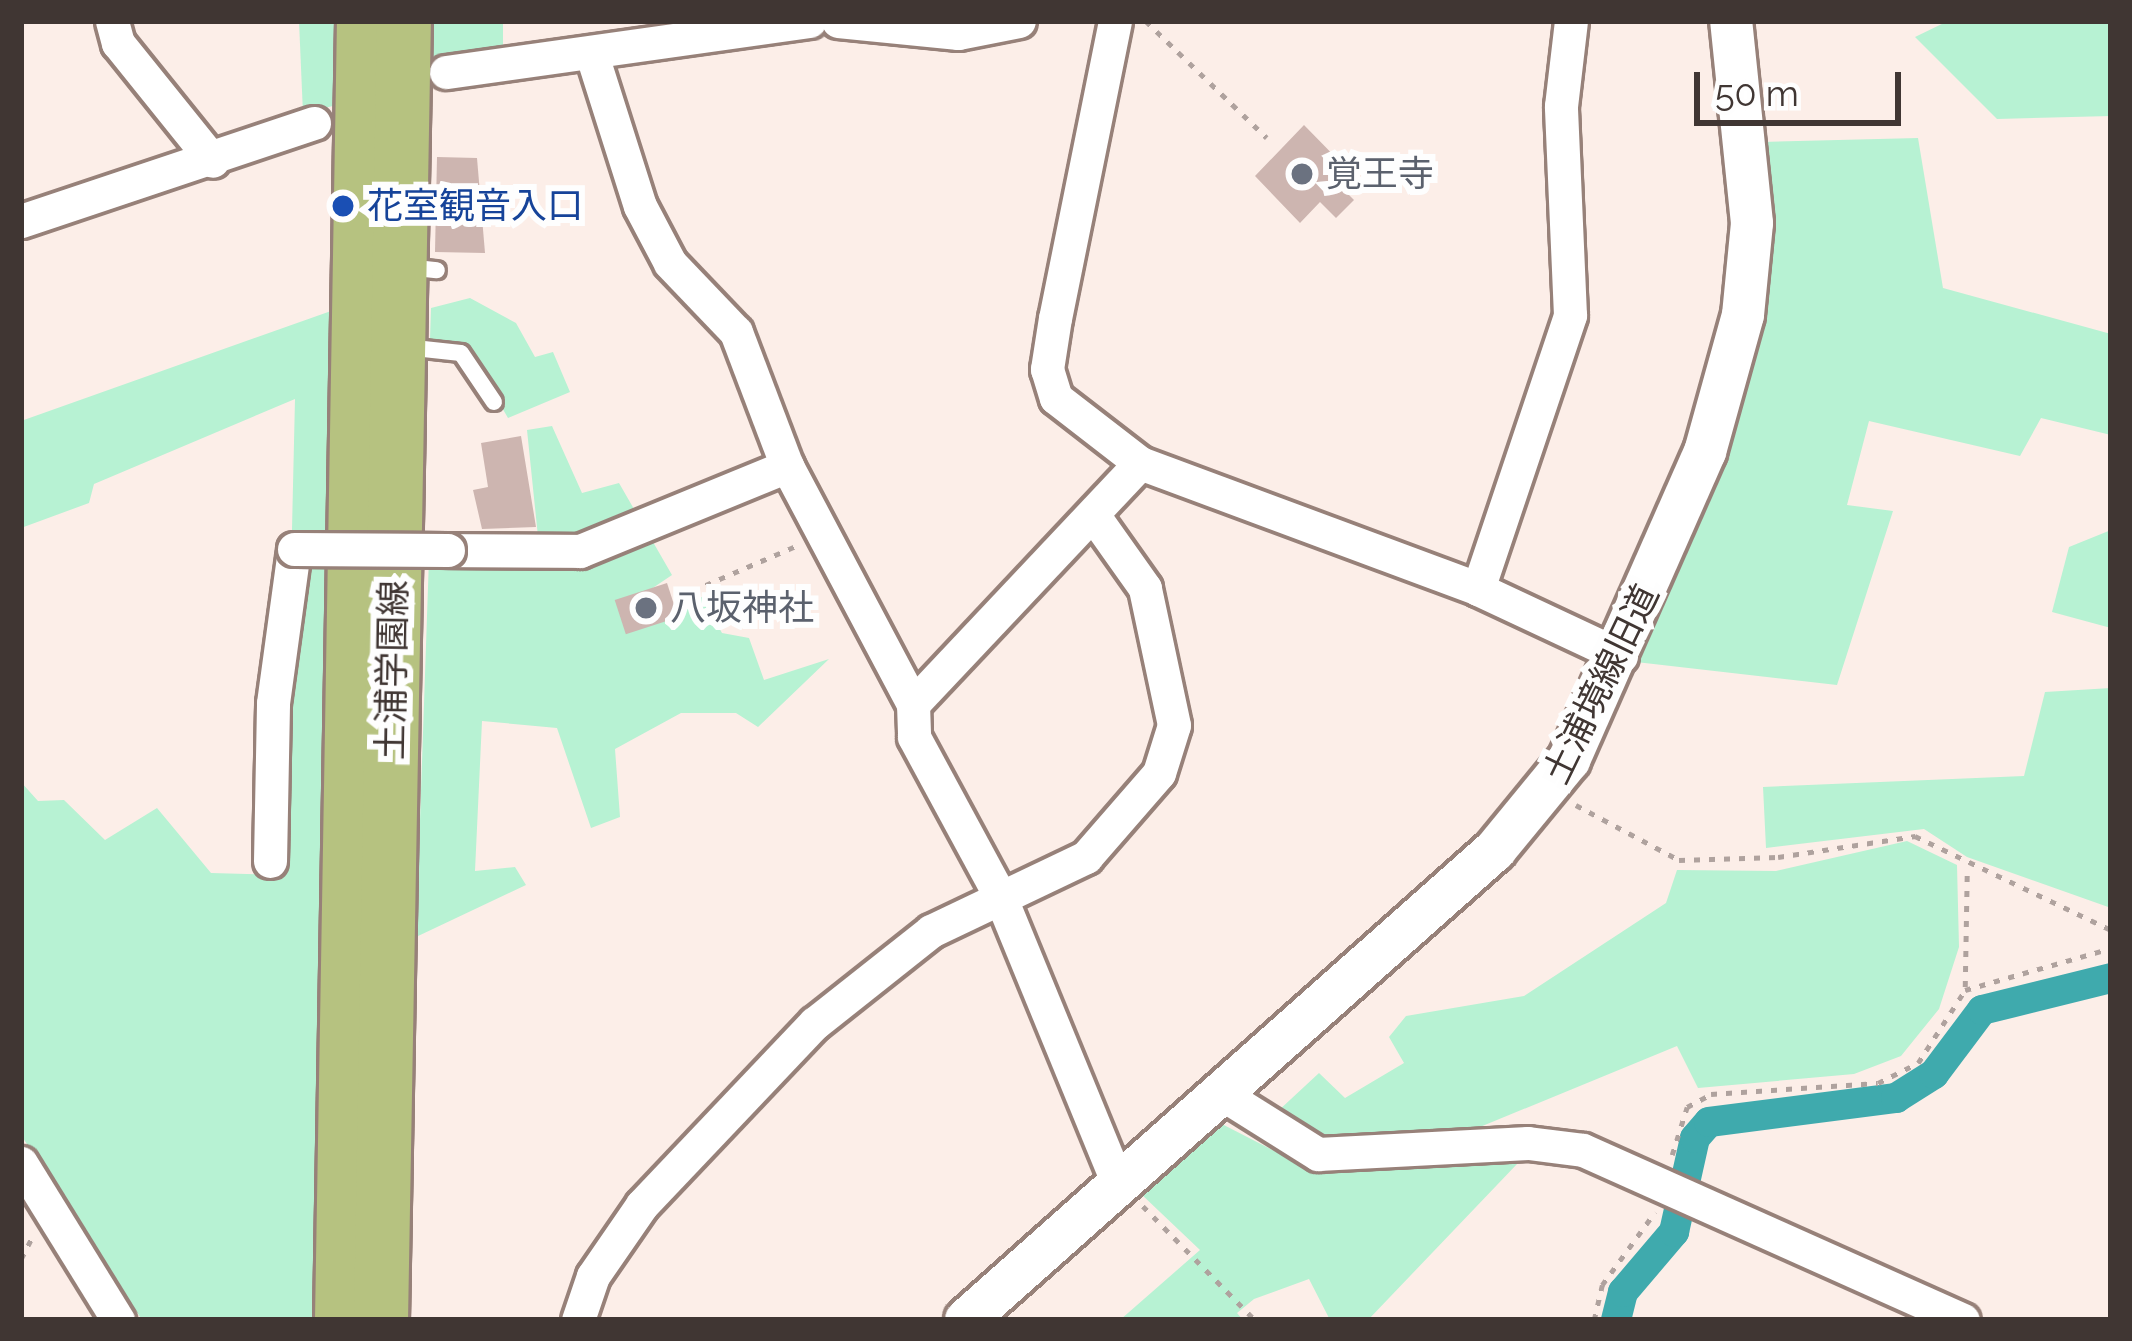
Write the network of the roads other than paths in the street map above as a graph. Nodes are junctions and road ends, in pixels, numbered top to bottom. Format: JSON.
{"nodes":[{"id":1,"x":112,"y":21,"type":"edge"},
{"id":2,"x":364,"y":21,"type":"edge"},
{"id":3,"x":404,"y":21,"type":"edge"},
{"id":4,"x":808,"y":21,"type":"edge"},
{"id":5,"x":838,"y":21,"type":"edge"},
{"id":6,"x":1019,"y":21,"type":"edge"},
{"id":7,"x":1115,"y":21,"type":"edge"},
{"id":8,"x":1571,"y":21,"type":"edge"},
{"id":9,"x":1731,"y":21,"type":"edge"},
{"id":10,"x":592,"y":56,"type":"junction"},
{"id":11,"x":446,"y":72,"type":"dead end"},
{"id":12,"x":314,"y":123,"type":"dead end"},
{"id":13,"x":213,"y":160,"type":"junction"},
{"id":14,"x":21,"y":221,"type":"edge"},
{"id":15,"x":399,"y":268,"type":"junction"},
{"id":16,"x":398,"y":347,"type":"junction"},
{"id":17,"x":494,"y":402,"type":"dead end"},
{"id":18,"x":1140,"y":463,"type":"junction"},
{"id":19,"x":787,"y":466,"type":"junction"},
{"id":20,"x":1094,"y":516,"type":"junction"},
{"id":21,"x":1478,"y":589,"type":"junction"},
{"id":22,"x":1622,"y":656,"type":"junction"},
{"id":23,"x":914,"y":704,"type":"junction"},
{"id":24,"x":270,"y":861,"type":"dead end"},
{"id":25,"x":1000,"y":896,"type":"junction"},
{"id":26,"x":1219,"y":1092,"type":"junction"},
{"id":27,"x":21,"y":1163,"type":"edge"},
{"id":28,"x":1118,"y":1181,"type":"junction"},
{"id":29,"x":118,"y":1320,"type":"edge"},
{"id":30,"x":342,"y":1320,"type":"edge"},
{"id":31,"x":382,"y":1320,"type":"edge"},
{"id":32,"x":578,"y":1320,"type":"edge"},
{"id":33,"x":966,"y":1320,"type":"edge"},
{"id":34,"x":1964,"y":1320,"type":"edge"}],
"edges":[{"from":1,"to":13,"type":"street"},
{"from":2,"to":15,"type":"main road","name":"土浦学園線"},
{"from":3,"to":15,"type":"main road","name":"土浦学園線"},
{"from":4,"to":10,"type":"street"},
{"from":5,"to":6,"type":"street"},
{"from":7,"to":18,"type":"street"},
{"from":8,"to":21,"type":"street"},
{"from":9,"to":22,"type":"street","name":"土浦境線旧道"},
{"from":10,"to":11,"type":"street"},
{"from":10,"to":19,"type":"street"},
{"from":12,"to":13,"type":"street"},
{"from":13,"to":14,"type":"street"},
{"from":15,"to":16,"type":"main road","name":"土浦学園線"},
{"from":15,"to":30,"type":"main road","name":"土浦学園線"},
{"from":16,"to":17,"type":"lane"},
{"from":16,"to":31,"type":"main road","name":"土浦学園線"},
{"from":18,"to":20,"type":"street"},
{"from":18,"to":21,"type":"street"},
{"from":19,"to":23,"type":"street"},
{"from":19,"to":24,"type":"street","bridge":true},
{"from":20,"to":23,"type":"street"},
{"from":20,"to":25,"type":"street"},
{"from":21,"to":22,"type":"street"},
{"from":22,"to":26,"type":"street","name":"土浦境線旧道"},
{"from":23,"to":25,"type":"street"},
{"from":25,"to":28,"type":"street"},
{"from":25,"to":32,"type":"street"},
{"from":26,"to":28,"type":"street","name":"土浦境線旧道"},
{"from":26,"to":34,"type":"street"},
{"from":27,"to":29,"type":"street"},
{"from":28,"to":33,"type":"street","name":"土浦境線旧道"}]}
